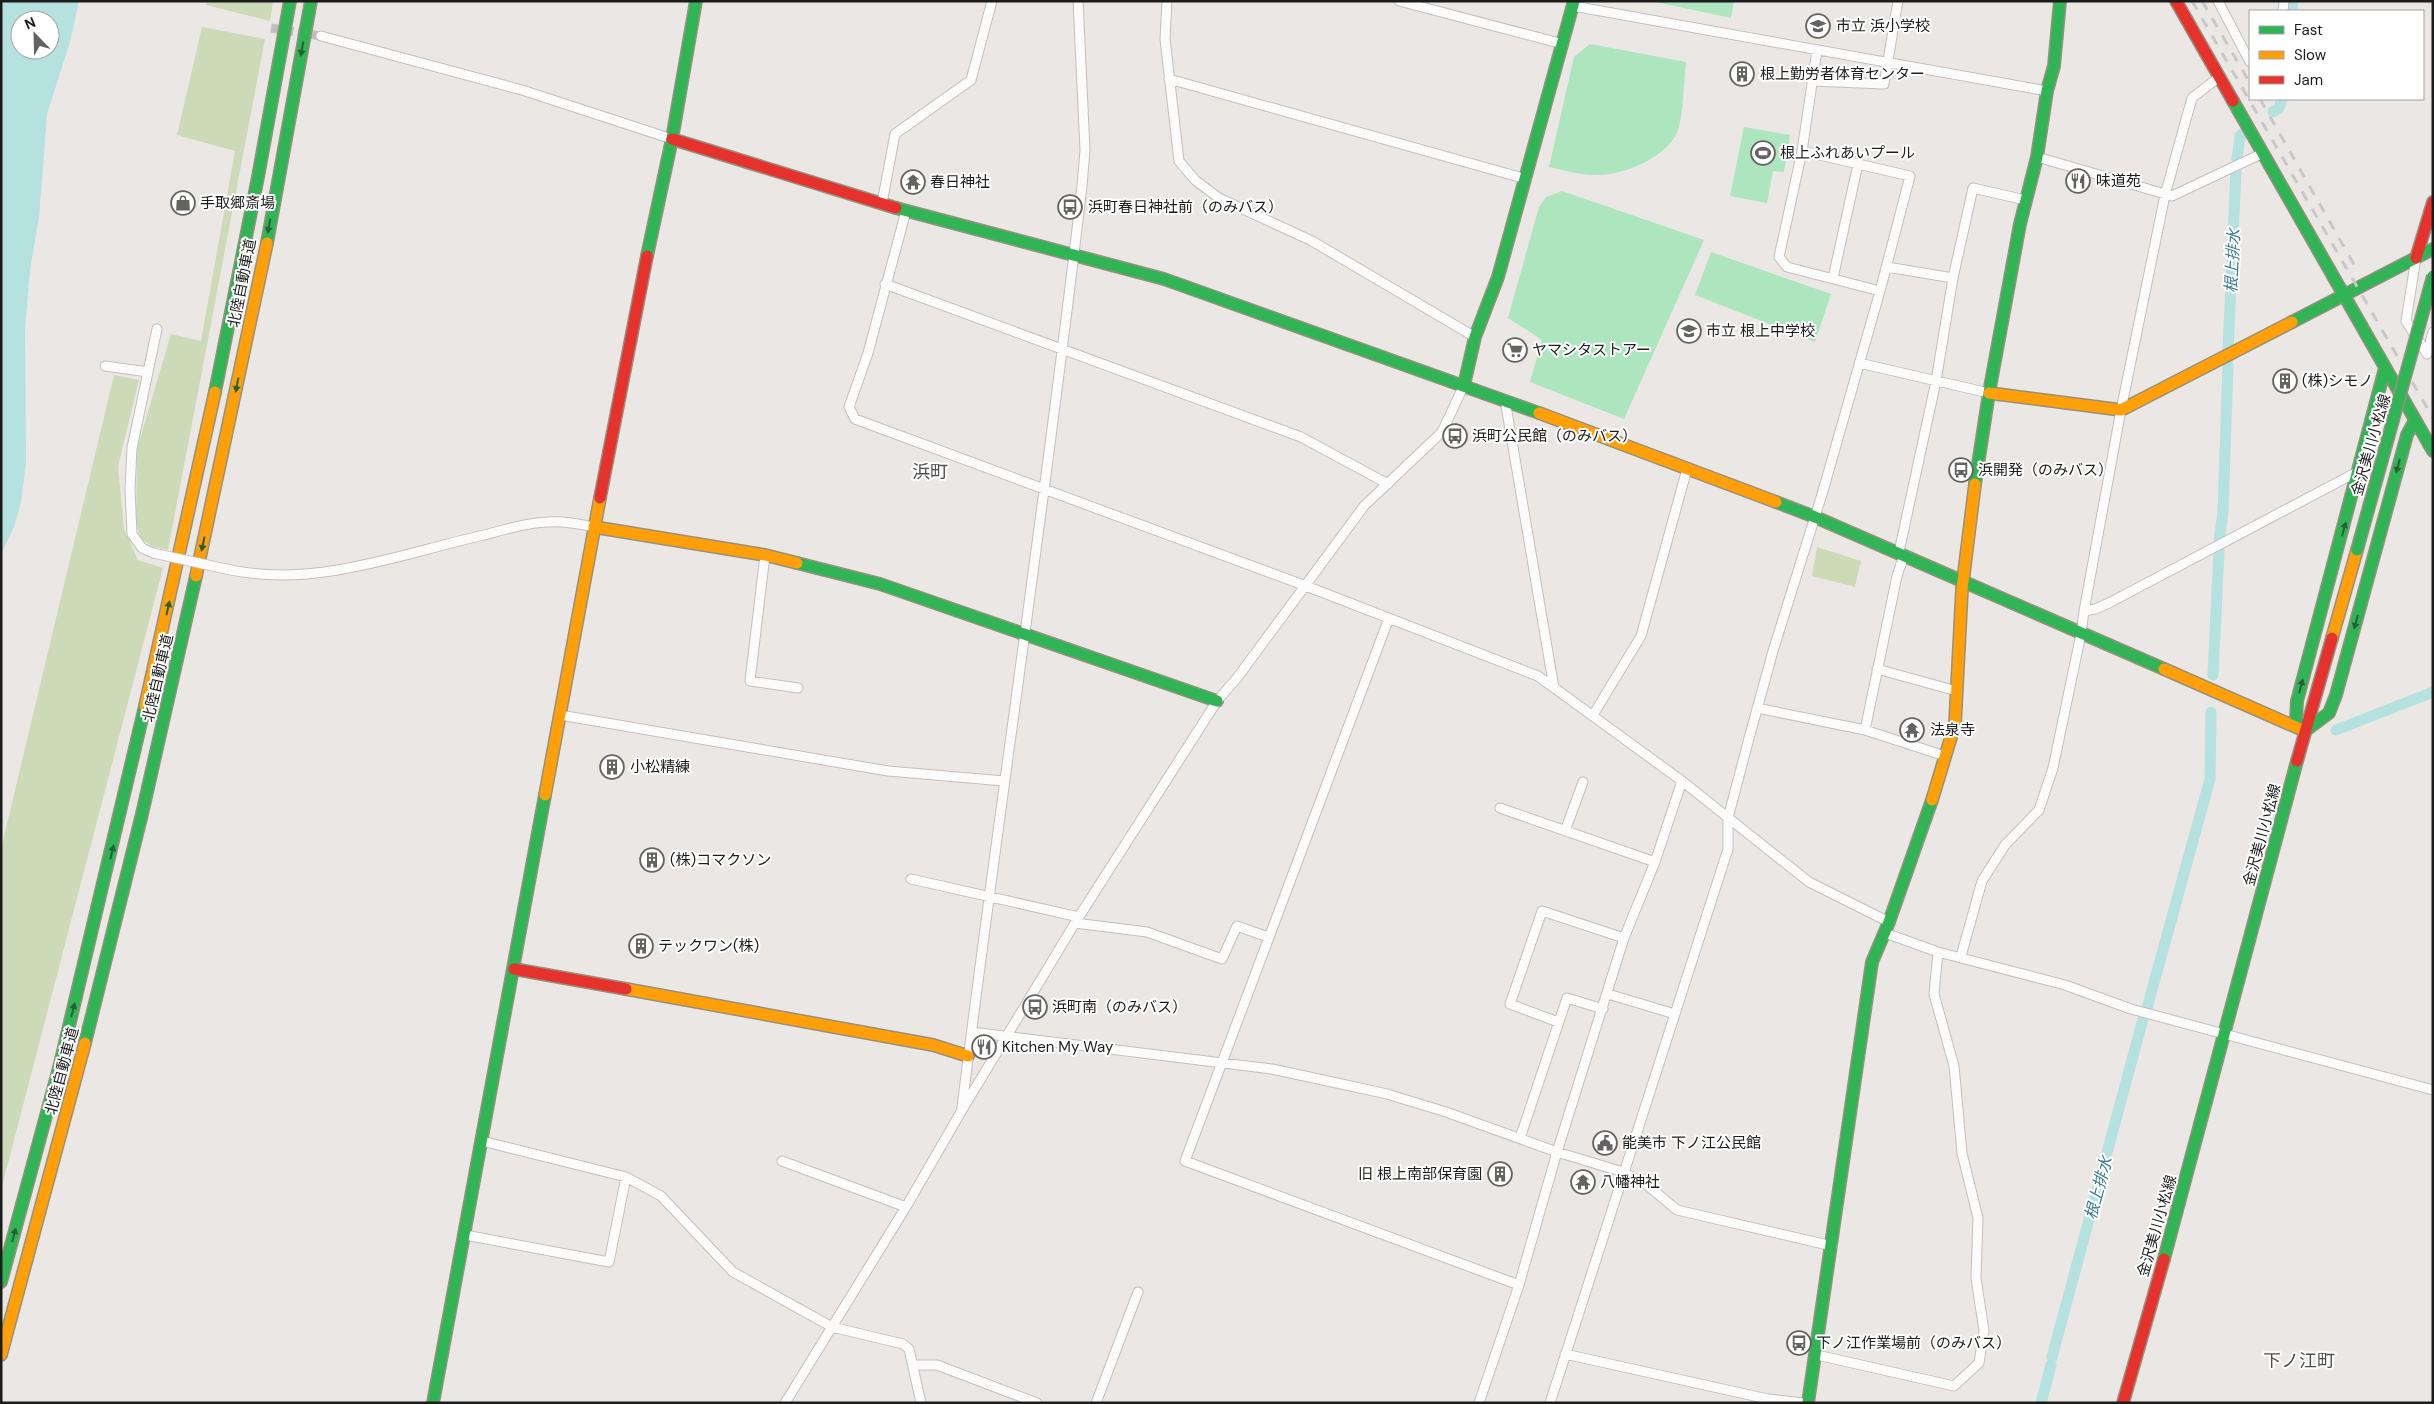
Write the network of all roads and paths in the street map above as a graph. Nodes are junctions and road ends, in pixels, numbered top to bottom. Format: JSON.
{"nodes":[{"id":1,"x":290,"y":1,"type":"edge"},
{"id":2,"x":311,"y":1,"type":"edge"},
{"id":3,"x":696,"y":1,"type":"edge"},
{"id":4,"x":992,"y":1,"type":"edge"},
{"id":5,"x":1078,"y":1,"type":"edge"},
{"id":6,"x":1166,"y":1,"type":"edge"},
{"id":7,"x":1399,"y":1,"type":"edge"},
{"id":8,"x":1898,"y":1,"type":"edge"},
{"id":9,"x":2060,"y":1,"type":"edge"},
{"id":10,"x":2176,"y":1,"type":"edge"},
{"id":11,"x":2218,"y":1,"type":"edge"},
{"id":12,"x":1574,"y":3,"type":"edge"},
{"id":13,"x":321,"y":36,"type":"tunnel mouth"},
{"id":14,"x":1563,"y":44,"type":"junction"},
{"id":15,"x":1817,"y":50,"type":"junction"},
{"id":16,"x":2249,"y":60,"type":"edge"},
{"id":17,"x":1887,"y":63,"type":"junction"},
{"id":18,"x":2219,"y":77,"type":"junction"},
{"id":19,"x":1169,"y":79,"type":"junction"},
{"id":20,"x":1812,"y":81,"type":"junction"},
{"id":21,"x":2047,"y":92,"type":"junction"},
{"id":22,"x":672,"y":139,"type":"junction"},
{"id":23,"x":1802,"y":151,"type":"junction"},
{"id":24,"x":2261,"y":154,"type":"junction"},
{"id":25,"x":2037,"y":157,"type":"junction"},
{"id":26,"x":1858,"y":164,"type":"junction"},
{"id":27,"x":1526,"y":179,"type":"junction"},
{"id":28,"x":2166,"y":195,"type":"junction"},
{"id":29,"x":2025,"y":200,"type":"junction"},
{"id":30,"x":2433,"y":202,"type":"edge"},
{"id":31,"x":882,"y":203,"type":"junction"},
{"id":32,"x":906,"y":211,"type":"junction"},
{"id":33,"x":2433,"y":249,"type":"edge"},
{"id":34,"x":1074,"y":256,"type":"junction"},
{"id":35,"x":2416,"y":258,"type":"junction"},
{"id":36,"x":1886,"y":268,"type":"junction"},
{"id":37,"x":2433,"y":276,"type":"edge"},
{"id":38,"x":1833,"y":278,"type":"junction"},
{"id":39,"x":1953,"y":278,"type":"junction"},
{"id":40,"x":885,"y":284,"type":"junction"},
{"id":41,"x":1880,"y":291,"type":"junction"},
{"id":42,"x":2344,"y":296,"type":"junction"},
{"id":43,"x":157,"y":329,"type":"dead end"},
{"id":44,"x":2433,"y":332,"type":"edge"},
{"id":45,"x":1475,"y":337,"type":"junction"},
{"id":46,"x":1061,"y":348,"type":"junction"},
{"id":47,"x":1859,"y":363,"type":"junction"},
{"id":48,"x":105,"y":366,"type":"dead end"},
{"id":49,"x":2385,"y":368,"type":"junction"},
{"id":50,"x":148,"y":372,"type":"junction"},
{"id":51,"x":1936,"y":381,"type":"junction"},
{"id":52,"x":1464,"y":385,"type":"junction"},
{"id":53,"x":1989,"y":393,"type":"junction"},
{"id":54,"x":1505,"y":400,"type":"junction"},
{"id":55,"x":2121,"y":410,"type":"junction"},
{"id":56,"x":2415,"y":420,"type":"junction"},
{"id":57,"x":2433,"y":451,"type":"edge"},
{"id":58,"x":1688,"y":469,"type":"junction"},
{"id":59,"x":2360,"y":471,"type":"junction"},
{"id":60,"x":1388,"y":484,"type":"junction"},
{"id":61,"x":1046,"y":489,"type":"junction"},
{"id":62,"x":1815,"y":517,"type":"junction"},
{"id":63,"x":594,"y":527,"type":"junction"},
{"id":64,"x":1902,"y":553,"type":"junction"},
{"id":65,"x":765,"y":555,"type":"junction"},
{"id":66,"x":1963,"y":580,"type":"junction"},
{"id":67,"x":1306,"y":586,"type":"junction"},
{"id":68,"x":2084,"y":611,"type":"junction"},
{"id":69,"x":1389,"y":618,"type":"junction"},
{"id":70,"x":1026,"y":633,"type":"junction"},
{"id":71,"x":2081,"y":634,"type":"junction"},
{"id":72,"x":1877,"y":669,"type":"junction"},
{"id":73,"x":798,"y":688,"type":"dead end"},
{"id":74,"x":1554,"y":688,"type":"junction"},
{"id":75,"x":1957,"y":691,"type":"junction"},
{"id":76,"x":1217,"y":701,"type":"junction"},
{"id":77,"x":1757,"y":708,"type":"junction"},
{"id":78,"x":560,"y":715,"type":"junction"},
{"id":79,"x":1593,"y":715,"type":"junction"},
{"id":80,"x":1865,"y":730,"type":"junction"},
{"id":81,"x":2305,"y":731,"type":"junction"},
{"id":82,"x":1946,"y":756,"type":"junction"},
{"id":83,"x":1004,"y":781,"type":"junction"},
{"id":84,"x":1583,"y":782,"type":"dead end"},
{"id":85,"x":1682,"y":782,"type":"junction"},
{"id":86,"x":1500,"y":808,"type":"dead end"},
{"id":87,"x":1728,"y":818,"type":"junction"},
{"id":88,"x":1565,"y":831,"type":"junction"},
{"id":89,"x":1655,"y":862,"type":"junction"},
{"id":90,"x":910,"y":878,"type":"dead end"},
{"id":91,"x":989,"y":896,"type":"junction"},
{"id":92,"x":1077,"y":920,"type":"junction"},
{"id":93,"x":1887,"y":928,"type":"junction"},
{"id":94,"x":1268,"y":937,"type":"junction"},
{"id":95,"x":1624,"y":938,"type":"junction"},
{"id":96,"x":1938,"y":952,"type":"junction"},
{"id":97,"x":1961,"y":956,"type":"junction"},
{"id":98,"x":514,"y":969,"type":"junction"},
{"id":99,"x":1608,"y":994,"type":"junction"},
{"id":100,"x":1603,"y":1009,"type":"junction"},
{"id":101,"x":1675,"y":1014,"type":"junction"},
{"id":102,"x":1558,"y":1022,"type":"junction"},
{"id":103,"x":972,"y":1032,"type":"junction"},
{"id":104,"x":2223,"y":1033,"type":"junction"},
{"id":105,"x":1008,"y":1037,"type":"junction"},
{"id":106,"x":968,"y":1056,"type":"junction"},
{"id":107,"x":1220,"y":1063,"type":"junction"},
{"id":108,"x":2433,"y":1090,"type":"edge"},
{"id":109,"x":962,"y":1110,"type":"junction"},
{"id":110,"x":1520,"y":1138,"type":"junction"},
{"id":111,"x":482,"y":1141,"type":"junction"},
{"id":112,"x":1557,"y":1152,"type":"junction"},
{"id":113,"x":782,"y":1162,"type":"dead end"},
{"id":114,"x":1623,"y":1172,"type":"junction"},
{"id":115,"x":626,"y":1177,"type":"junction"},
{"id":116,"x":906,"y":1208,"type":"junction"},
{"id":117,"x":465,"y":1235,"type":"junction"},
{"id":118,"x":1832,"y":1246,"type":"junction"},
{"id":119,"x":1,"y":1282,"type":"edge"},
{"id":120,"x":1519,"y":1285,"type":"junction"},
{"id":121,"x":1138,"y":1292,"type":"dead end"},
{"id":122,"x":832,"y":1327,"type":"junction"},
{"id":123,"x":1565,"y":1354,"type":"junction"},
{"id":124,"x":1,"y":1355,"type":"edge"},
{"id":125,"x":1817,"y":1355,"type":"junction"},
{"id":126,"x":914,"y":1364,"type":"junction"},
{"id":127,"x":1012,"y":1393,"type":"junction"},
{"id":128,"x":433,"y":1403,"type":"edge"},
{"id":129,"x":785,"y":1403,"type":"edge"},
{"id":130,"x":922,"y":1403,"type":"edge"},
{"id":131,"x":1007,"y":1403,"type":"edge"},
{"id":132,"x":1037,"y":1403,"type":"edge"},
{"id":133,"x":1096,"y":1403,"type":"edge"},
{"id":134,"x":1479,"y":1403,"type":"edge"},
{"id":135,"x":1550,"y":1403,"type":"edge"},
{"id":136,"x":1803,"y":1403,"type":"edge"},
{"id":137,"x":1808,"y":1403,"type":"edge"},
{"id":138,"x":2123,"y":1403,"type":"edge"}],
"edges":[{"from":119,"to":1,"type":"main road","name":"北陸自動車道","one_way":true},
{"from":2,"to":124,"type":"main road","name":"北陸自動車道","one_way":true},
{"from":3,"to":22,"type":"main road"},
{"from":4,"to":31,"type":"street"},
{"from":5,"to":34,"type":"street"},
{"from":6,"to":19,"type":"street"},
{"from":7,"to":14,"type":"street"},
{"from":8,"to":17,"type":"street"},
{"from":9,"to":21,"type":"main road"},
{"from":10,"to":18,"type":"main road"},
{"from":11,"to":16,"type":"street"},
{"from":12,"to":14,"type":"main road"},
{"from":12,"to":15,"type":"street"},
{"from":13,"to":22,"type":"street"},
{"from":14,"to":27,"type":"main road"},
{"from":15,"to":17,"type":"street"},
{"from":15,"to":20,"type":"street"},
{"from":17,"to":20,"type":"street"},
{"from":17,"to":21,"type":"street"},
{"from":18,"to":24,"type":"main road"},
{"from":18,"to":28,"type":"street"},
{"from":19,"to":27,"type":"street"},
{"from":19,"to":45,"type":"street"},
{"from":20,"to":23,"type":"street"},
{"from":21,"to":25,"type":"main road"},
{"from":22,"to":31,"type":"main road"},
{"from":22,"to":63,"type":"main road"},
{"from":23,"to":26,"type":"street"},
{"from":23,"to":38,"type":"street"},
{"from":24,"to":28,"type":"street"},
{"from":24,"to":42,"type":"main road"},
{"from":25,"to":28,"type":"street"},
{"from":25,"to":29,"type":"main road"},
{"from":26,"to":36,"type":"street"},
{"from":26,"to":38,"type":"street"},
{"from":27,"to":45,"type":"main road"},
{"from":28,"to":55,"type":"street"},
{"from":29,"to":39,"type":"street"},
{"from":29,"to":53,"type":"main road"},
{"from":30,"to":35,"type":"main road"},
{"from":31,"to":32,"type":"main road"},
{"from":32,"to":34,"type":"main road"},
{"from":32,"to":40,"type":"street"},
{"from":33,"to":35,"type":"main road"},
{"from":34,"to":46,"type":"street"},
{"from":34,"to":52,"type":"main road"},
{"from":35,"to":42,"type":"main road"},
{"from":35,"to":44,"type":"street"},
{"from":36,"to":39,"type":"street"},
{"from":36,"to":41,"type":"street"},
{"from":37,"to":81,"type":"main road","name":"金沢美川小松線","bridge":true},
{"from":38,"to":41,"type":"street"},
{"from":39,"to":51,"type":"street"},
{"from":40,"to":46,"type":"street"},
{"from":40,"to":61,"type":"street"},
{"from":41,"to":47,"type":"street"},
{"from":42,"to":49,"type":"main road"},
{"from":42,"to":55,"type":"main road"},
{"from":43,"to":50,"type":"street"},
{"from":45,"to":52,"type":"main road"},
{"from":46,"to":60,"type":"street"},
{"from":46,"to":61,"type":"street"},
{"from":47,"to":51,"type":"street"},
{"from":47,"to":62,"type":"street"},
{"from":48,"to":50,"type":"street"},
{"from":49,"to":56,"type":"main road"},
{"from":49,"to":59,"type":"main road"},
{"from":50,"to":63,"type":"street","bridge":true},
{"from":51,"to":53,"type":"street"},
{"from":51,"to":64,"type":"street"},
{"from":52,"to":54,"type":"main road"},
{"from":52,"to":60,"type":"street"},
{"from":53,"to":55,"type":"main road"},
{"from":53,"to":66,"type":"main road"},
{"from":54,"to":58,"type":"main road"},
{"from":54,"to":74,"type":"street"},
{"from":55,"to":68,"type":"street"},
{"from":56,"to":57,"type":"main road"},
{"from":56,"to":81,"type":"main road","one_way":true},
{"from":58,"to":62,"type":"main road"},
{"from":58,"to":79,"type":"street"},
{"from":59,"to":68,"type":"street"},
{"from":81,"to":59,"type":"main road","one_way":true},
{"from":60,"to":67,"type":"street"},
{"from":61,"to":67,"type":"street"},
{"from":61,"to":70,"type":"street"},
{"from":62,"to":64,"type":"main road"},
{"from":62,"to":77,"type":"street"},
{"from":63,"to":65,"type":"main road"},
{"from":63,"to":78,"type":"main road"},
{"from":64,"to":66,"type":"main road"},
{"from":64,"to":72,"type":"street"},
{"from":65,"to":70,"type":"main road"},
{"from":65,"to":73,"type":"street"},
{"from":66,"to":71,"type":"main road"},
{"from":66,"to":75,"type":"main road"},
{"from":67,"to":69,"type":"street"},
{"from":67,"to":76,"type":"street"},
{"from":68,"to":71,"type":"street"},
{"from":69,"to":74,"type":"street"},
{"from":69,"to":94,"type":"street"},
{"from":70,"to":76,"type":"main road"},
{"from":70,"to":83,"type":"street"},
{"from":71,"to":81,"type":"main road"},
{"from":71,"to":97,"type":"street"},
{"from":72,"to":75,"type":"street"},
{"from":72,"to":80,"type":"street"},
{"from":74,"to":79,"type":"street"},
{"from":75,"to":82,"type":"main road"},
{"from":76,"to":92,"type":"street"},
{"from":77,"to":80,"type":"street"},
{"from":77,"to":87,"type":"street"},
{"from":78,"to":83,"type":"street"},
{"from":78,"to":98,"type":"main road"},
{"from":79,"to":85,"type":"street"},
{"from":80,"to":82,"type":"street"},
{"from":81,"to":104,"type":"main road","name":"金沢美川小松線"},
{"from":82,"to":93,"type":"main road"},
{"from":83,"to":91,"type":"street"},
{"from":84,"to":88,"type":"street"},
{"from":85,"to":87,"type":"street"},
{"from":85,"to":89,"type":"street"},
{"from":86,"to":88,"type":"street"},
{"from":87,"to":93,"type":"street"},
{"from":87,"to":101,"type":"street"},
{"from":88,"to":89,"type":"street"},
{"from":89,"to":95,"type":"street"},
{"from":90,"to":91,"type":"street"},
{"from":91,"to":92,"type":"street"},
{"from":91,"to":103,"type":"street"},
{"from":92,"to":94,"type":"street"},
{"from":92,"to":105,"type":"street"},
{"from":93,"to":96,"type":"street"},
{"from":93,"to":118,"type":"main road"},
{"from":94,"to":107,"type":"street"},
{"from":95,"to":99,"type":"street"},
{"from":95,"to":102,"type":"street"},
{"from":96,"to":97,"type":"street"},
{"from":96,"to":125,"type":"street"},
{"from":97,"to":104,"type":"street"},
{"from":98,"to":106,"type":"main road"},
{"from":98,"to":111,"type":"main road"},
{"from":99,"to":100,"type":"street"},
{"from":99,"to":101,"type":"street"},
{"from":100,"to":102,"type":"street"},
{"from":100,"to":112,"type":"street"},
{"from":101,"to":114,"type":"street"},
{"from":102,"to":110,"type":"street"},
{"from":103,"to":105,"type":"street"},
{"from":103,"to":106,"type":"street"},
{"from":104,"to":108,"type":"street"},
{"from":104,"to":138,"type":"main road","name":"金沢美川小松線"},
{"from":105,"to":107,"type":"street"},
{"from":105,"to":109,"type":"street"},
{"from":106,"to":109,"type":"street"},
{"from":107,"to":110,"type":"street"},
{"from":107,"to":120,"type":"street"},
{"from":109,"to":116,"type":"street"},
{"from":110,"to":112,"type":"street"},
{"from":111,"to":115,"type":"street"},
{"from":111,"to":117,"type":"main road"},
{"from":112,"to":114,"type":"street"},
{"from":112,"to":120,"type":"street"},
{"from":113,"to":116,"type":"street"},
{"from":114,"to":118,"type":"street"},
{"from":114,"to":123,"type":"street"},
{"from":115,"to":117,"type":"street"},
{"from":115,"to":122,"type":"street"},
{"from":116,"to":122,"type":"street"},
{"from":117,"to":128,"type":"main road"},
{"from":118,"to":125,"type":"main road"},
{"from":120,"to":134,"type":"street"},
{"from":121,"to":133,"type":"street"},
{"from":122,"to":126,"type":"street"},
{"from":122,"to":129,"type":"street"},
{"from":123,"to":135,"type":"street"},
{"from":123,"to":136,"type":"street"},
{"from":125,"to":137,"type":"main road"},
{"from":126,"to":127,"type":"street"},
{"from":126,"to":130,"type":"street"},
{"from":127,"to":131,"type":"street"},
{"from":127,"to":132,"type":"street"}]}
